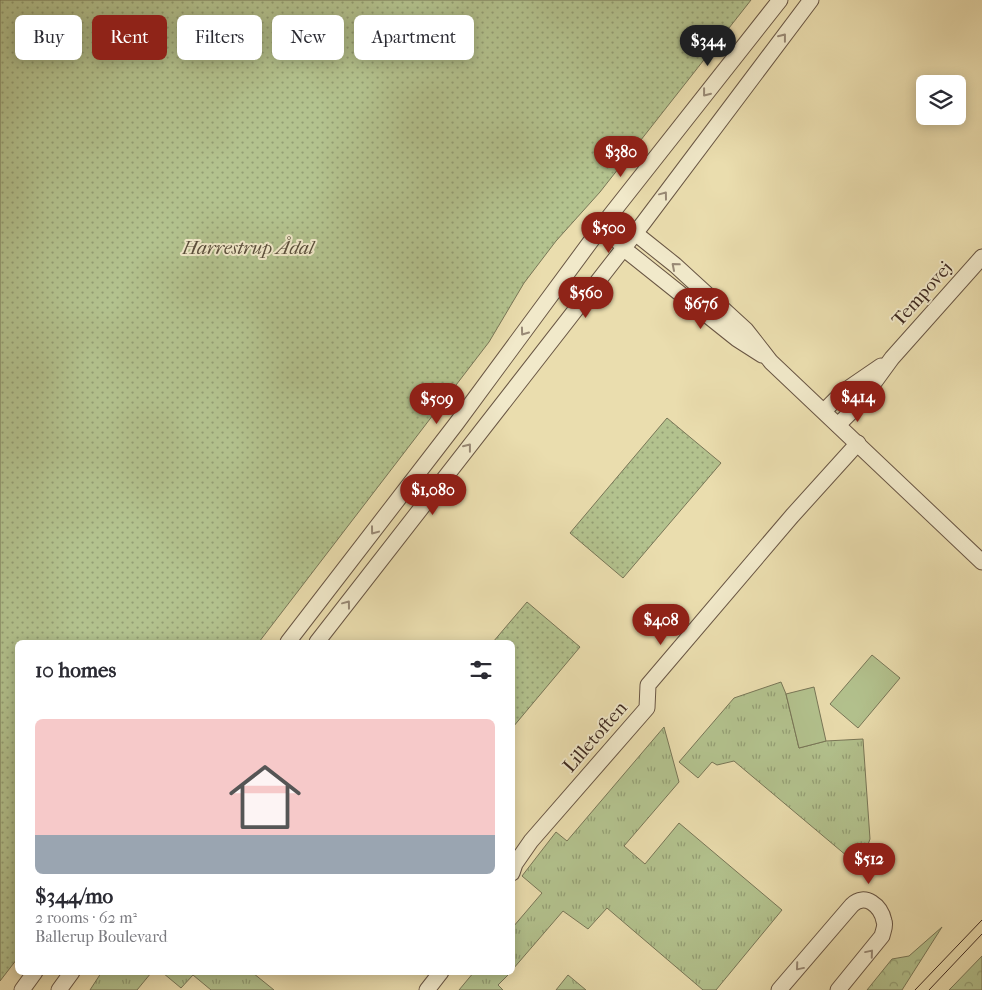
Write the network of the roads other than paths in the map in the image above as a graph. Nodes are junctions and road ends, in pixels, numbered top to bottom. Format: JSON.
{"nodes":[{"id":1,"x":780,"y":0,"type":"edge"},
{"id":2,"x":811,"y":0,"type":"edge"},
{"id":3,"x":605,"y":222,"type":"junction"},
{"id":4,"x":635,"y":233,"type":"junction"},
{"id":5,"x":623,"y":248,"type":"junction"},
{"id":6,"x":982,"y":257,"type":"edge"},
{"id":7,"x":892,"y":358,"type":"junction"},
{"id":8,"x":772,"y":362,"type":"junction"},
{"id":9,"x":824,"y":411,"type":"junction"},
{"id":10,"x":838,"y":425,"type":"junction"},
{"id":11,"x":858,"y":443,"type":"junction"},
{"id":12,"x":982,"y":562,"type":"edge"},
{"id":13,"x":290,"y":640,"type":"edge"},
{"id":14,"x":319,"y":640,"type":"edge"},
{"id":15,"x":515,"y":864,"type":"edge"},
{"id":16,"x":34,"y":975,"type":"edge"},
{"id":17,"x":70,"y":975,"type":"edge"},
{"id":18,"x":439,"y":975,"type":"edge"},
{"id":19,"x":22,"y":990,"type":"edge"},
{"id":20,"x":59,"y":990,"type":"edge"},
{"id":21,"x":427,"y":990,"type":"edge"},
{"id":22,"x":779,"y":990,"type":"edge"},
{"id":23,"x":838,"y":990,"type":"edge"}],
"edges":[{"from":1,"to":3,"type":"street","one_way":true},
{"from":4,"to":2,"type":"street","one_way":true},
{"from":3,"to":4,"type":"street"},
{"from":3,"to":5,"type":"street"},
{"from":3,"to":13,"type":"street","one_way":true},
{"from":4,"to":5,"type":"street"},
{"from":8,"to":4,"type":"street","one_way":true},
{"from":5,"to":8,"type":"street"},
{"from":14,"to":5,"type":"street","one_way":true},
{"from":6,"to":7,"type":"street","name":"Tempovej"},
{"from":7,"to":9,"type":"street","name":"Tempovej"},
{"from":7,"to":10,"type":"street","name":"Tempovej"},
{"from":8,"to":9,"type":"street"},
{"from":9,"to":10,"type":"street"},
{"from":10,"to":11,"type":"street"},
{"from":11,"to":12,"type":"street"},
{"from":11,"to":15,"type":"street","name":"Lilletoften"},
{"from":16,"to":19,"type":"street"},
{"from":17,"to":20,"type":"street"},
{"from":18,"to":21,"type":"street"},
{"from":23,"to":22,"type":"street","one_way":true}]}
